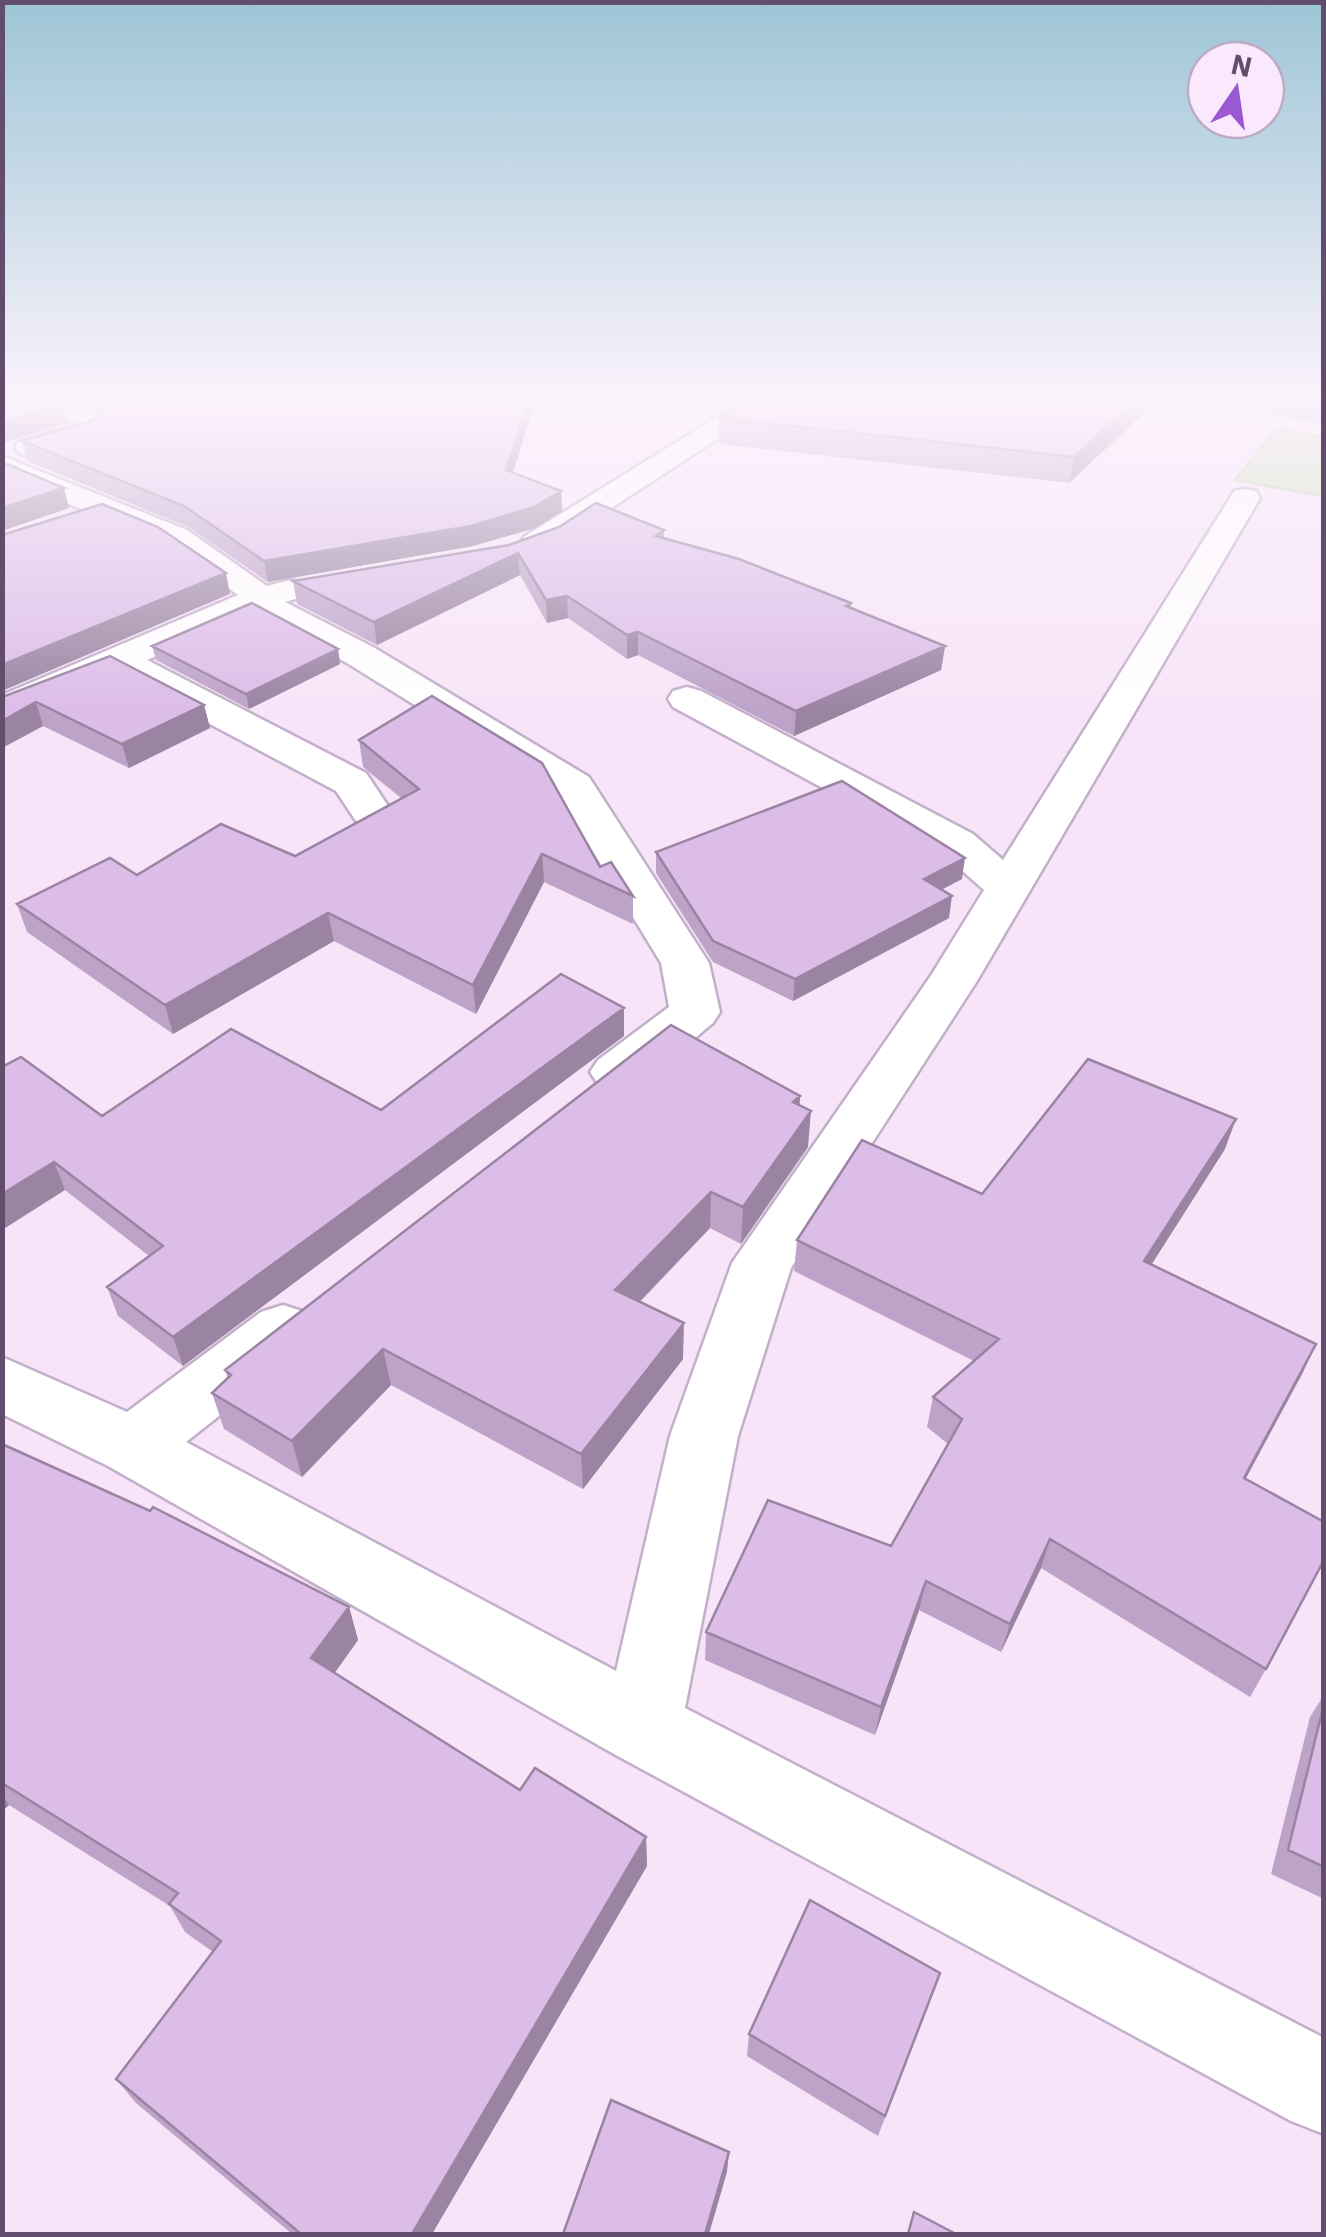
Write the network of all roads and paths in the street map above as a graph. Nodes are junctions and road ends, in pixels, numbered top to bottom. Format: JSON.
{"nodes":[{"id":1,"x":90,"y":502,"type":"edge"},
{"id":2,"x":604,"y":502,"type":"edge"},
{"id":3,"x":1242,"y":502,"type":"edge"},
{"id":4,"x":108,"y":510,"type":"junction"},
{"id":5,"x":72,"y":522,"type":"edge"},
{"id":6,"x":510,"y":553,"type":"edge"},
{"id":7,"x":320,"y":584,"type":"edge"},
{"id":8,"x":263,"y":597,"type":"junction"},
{"id":9,"x":116,"y":658,"type":"junction"},
{"id":10,"x":687,"y":699,"type":"dead end"},
{"id":11,"x":2,"y":709,"type":"edge"},
{"id":12,"x":372,"y":812,"type":"edge"},
{"id":13,"x":1009,"y":888,"type":"junction"},
{"id":14,"x":586,"y":1096,"type":"edge"},
{"id":15,"x":320,"y":1302,"type":"edge"},
{"id":16,"x":2,"y":1383,"type":"edge"},
{"id":17,"x":132,"y":1446,"type":"junction"},
{"id":18,"x":642,"y":1727,"type":"junction"},
{"id":19,"x":1324,"y":2088,"type":"edge"}],
"edges":[{"from":1,"to":4,"type":"street"},
{"from":2,"to":6,"type":"street"},
{"from":3,"to":13,"type":"street"},
{"from":4,"to":5,"type":"street"},
{"from":4,"to":8,"type":"street"},
{"from":7,"to":8,"type":"street"},
{"from":8,"to":9,"type":"street"},
{"from":8,"to":14,"type":"street"},
{"from":9,"to":11,"type":"street"},
{"from":9,"to":12,"type":"street"},
{"from":10,"to":13,"type":"street"},
{"from":13,"to":18,"type":"street"},
{"from":15,"to":17,"type":"street"},
{"from":16,"to":17,"type":"street"},
{"from":17,"to":18,"type":"street"},
{"from":18,"to":19,"type":"street"}]}
